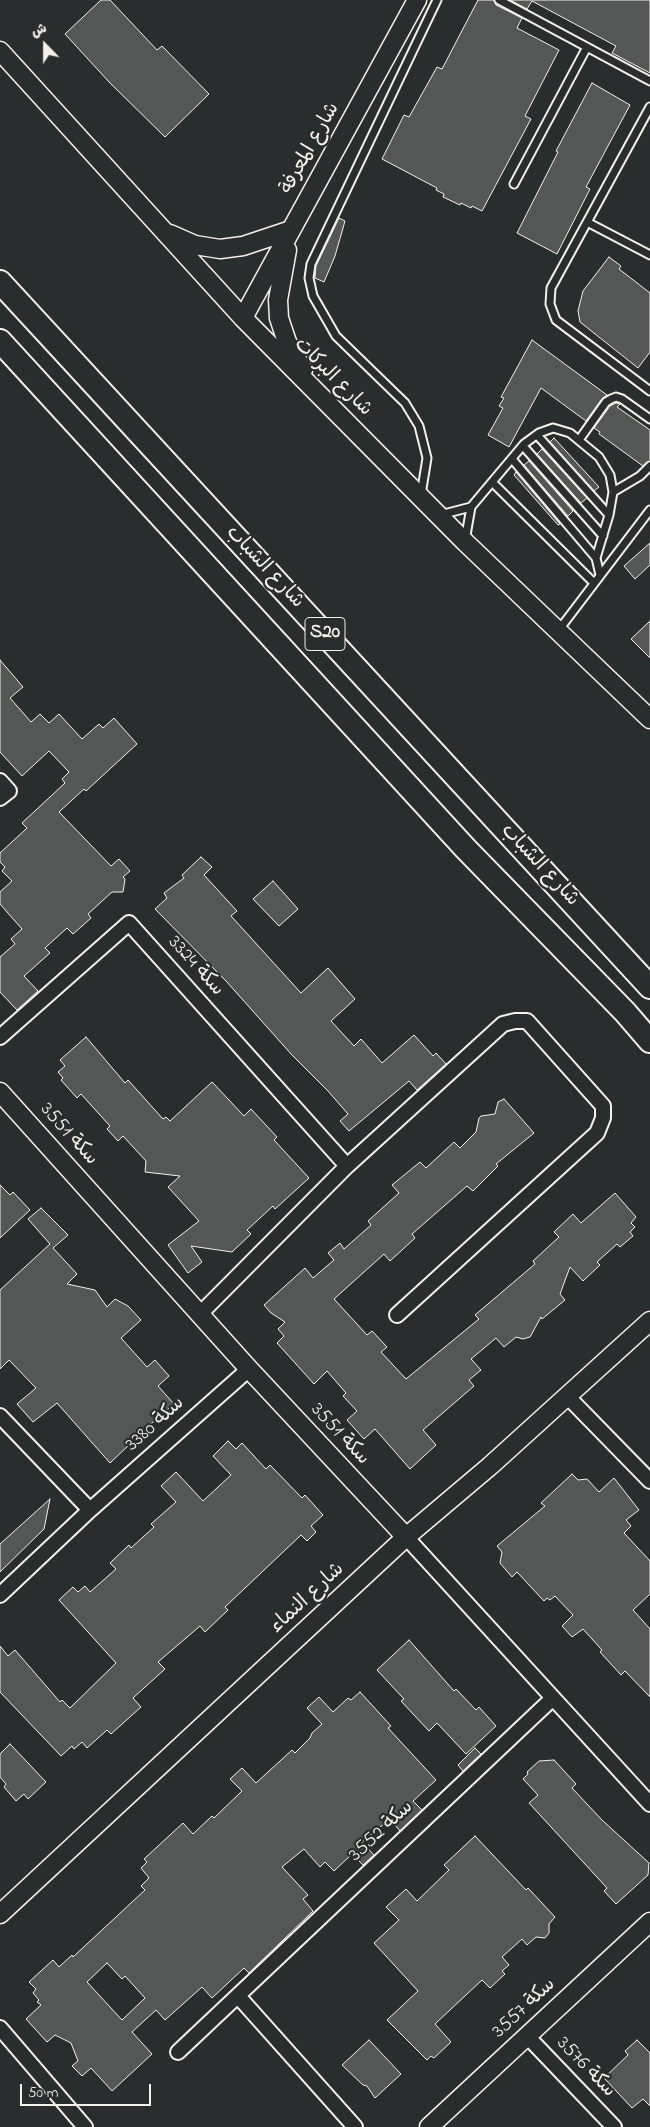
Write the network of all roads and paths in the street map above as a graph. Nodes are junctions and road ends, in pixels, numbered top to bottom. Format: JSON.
{"nodes":[{"id":1,"x":417,"y":0,"type":"edge"},
{"id":2,"x":437,"y":0,"type":"edge"},
{"id":3,"x":499,"y":0,"type":"edge"},
{"id":4,"x":587,"y":47,"type":"junction"},
{"id":5,"x":0,"y":51,"type":"edge"},
{"id":6,"x":650,"y":81,"type":"edge"},
{"id":7,"x":650,"y":107,"type":"edge"},
{"id":8,"x":514,"y":184,"type":"dead end"},
{"id":9,"x":587,"y":222,"type":"junction"},
{"id":10,"x":291,"y":230,"type":"junction"},
{"id":11,"x":165,"y":232,"type":"junction"},
{"id":12,"x":650,"y":255,"type":"edge"},
{"id":13,"x":0,"y":282,"type":"edge"},
{"id":14,"x":243,"y":318,"type":"junction"},
{"id":15,"x":0,"y":341,"type":"edge"},
{"id":16,"x":314,"y":390,"type":"junction"},
{"id":17,"x":650,"y":390,"type":"edge"},
{"id":18,"x":650,"y":419,"type":"edge"},
{"id":19,"x":537,"y":435,"type":"junction"},
{"id":20,"x":578,"y":440,"type":"junction"},
{"id":21,"x":523,"y":446,"type":"junction"},
{"id":22,"x":512,"y":459,"type":"junction"},
{"id":23,"x":650,"y":466,"type":"edge"},
{"id":24,"x":492,"y":482,"type":"junction"},
{"id":25,"x":613,"y":492,"type":"junction"},
{"id":26,"x":421,"y":497,"type":"junction"},
{"id":27,"x":471,"y":507,"type":"junction"},
{"id":28,"x":650,"y":510,"type":"edge"},
{"id":29,"x":439,"y":515,"type":"junction"},
{"id":30,"x":609,"y":515,"type":"junction"},
{"id":31,"x":602,"y":536,"type":"junction"},
{"id":32,"x":465,"y":542,"type":"junction"},
{"id":33,"x":596,"y":558,"type":"junction"},
{"id":34,"x":600,"y":575,"type":"junction"},
{"id":35,"x":594,"y":583,"type":"junction"},
{"id":36,"x":558,"y":631,"type":"junction"},
{"id":37,"x":650,"y":719,"type":"edge"},
{"id":38,"x":0,"y":781,"type":"edge"},
{"id":39,"x":0,"y":798,"type":"edge"},
{"id":40,"x":650,"y":986,"type":"edge"},
{"id":41,"x":0,"y":1037,"type":"edge"},
{"id":42,"x":650,"y":1041,"type":"edge"},
{"id":43,"x":0,"y":1092,"type":"edge"},
{"id":44,"x":347,"y":1166,"type":"junction"},
{"id":45,"x":201,"y":1313,"type":"junction"},
{"id":46,"x":397,"y":1315,"type":"dead end"},
{"id":47,"x":650,"y":1321,"type":"edge"},
{"id":48,"x":249,"y":1369,"type":"junction"},
{"id":49,"x":568,"y":1397,"type":"junction"},
{"id":50,"x":0,"y":1416,"type":"edge"},
{"id":51,"x":650,"y":1481,"type":"edge"},
{"id":52,"x":90,"y":1510,"type":"junction"},
{"id":53,"x":406,"y":1537,"type":"junction"},
{"id":54,"x":0,"y":1595,"type":"edge"},
{"id":55,"x":553,"y":1698,"type":"junction"},
{"id":56,"x":650,"y":1804,"type":"edge"},
{"id":57,"x":0,"y":1914,"type":"edge"},
{"id":58,"x":650,"y":1922,"type":"edge"},
{"id":59,"x":238,"y":1996,"type":"junction"},
{"id":60,"x":0,"y":2028,"type":"edge"},
{"id":61,"x":527,"y":2036,"type":"junction"},
{"id":62,"x":178,"y":2052,"type":"dead end"},
{"id":63,"x":85,"y":2127,"type":"edge"},
{"id":64,"x":355,"y":2127,"type":"edge"},
{"id":65,"x":429,"y":2127,"type":"edge"},
{"id":66,"x":614,"y":2127,"type":"edge"}],
"edges":[{"from":1,"to":10,"type":"street","name":"شارع المعرفة"},
{"from":2,"to":26,"type":"lane"},
{"from":3,"to":4,"type":"lane"},
{"from":4,"to":6,"type":"lane"},
{"from":4,"to":8,"type":"lane"},
{"from":5,"to":11,"type":"street","name":"شارع البركات"},
{"from":7,"to":9,"type":"lane"},
{"from":9,"to":12,"type":"lane"},
{"from":9,"to":17,"type":"lane"},
{"from":10,"to":11,"type":"street"},
{"from":10,"to":14,"type":"street","name":"شارع المعرفة"},
{"from":10,"to":16,"type":"street"},
{"from":11,"to":14,"type":"street","name":"شارع البركات"},
{"from":13,"to":40,"type":"main road","name":"شارع الشباب","number":"S20"},
{"from":14,"to":16,"type":"street","name":"شارع البركات"},
{"from":15,"to":42,"type":"main road","name":"شارع الشباب","number":"S20"},
{"from":16,"to":26,"type":"street","name":"شارع البركات"},
{"from":18,"to":20,"type":"lane"},
{"from":19,"to":20,"type":"lane"},
{"from":19,"to":21,"type":"lane"},
{"from":19,"to":30,"type":"lane"},
{"from":20,"to":25,"type":"lane"},
{"from":21,"to":22,"type":"lane"},
{"from":21,"to":31,"type":"lane"},
{"from":22,"to":24,"type":"lane"},
{"from":22,"to":33,"type":"lane"},
{"from":23,"to":25,"type":"lane"},
{"from":24,"to":27,"type":"lane"},
{"from":24,"to":35,"type":"lane"},
{"from":25,"to":30,"type":"lane"},
{"from":26,"to":29,"type":"street","name":"شارع البركات"},
{"from":27,"to":29,"type":"lane"},
{"from":27,"to":32,"type":"lane"},
{"from":28,"to":34,"type":"lane"},
{"from":29,"to":32,"type":"street","name":"شارع البركات"},
{"from":30,"to":31,"type":"lane"},
{"from":31,"to":33,"type":"lane"},
{"from":32,"to":36,"type":"street","name":"شارع البركات"},
{"from":33,"to":34,"type":"lane"},
{"from":34,"to":35,"type":"lane"},
{"from":35,"to":36,"type":"lane"},
{"from":36,"to":37,"type":"street","name":"شارع البركات"},
{"from":38,"to":39,"type":"street"},
{"from":41,"to":44,"type":"street","name":"سكة 3324"},
{"from":43,"to":45,"type":"street","name":"سكة 3551"},
{"from":44,"to":45,"type":"street"},
{"from":44,"to":46,"type":"street"},
{"from":45,"to":48,"type":"street","name":"سكة 3551"},
{"from":47,"to":49,"type":"street","name":"شارع النماء"},
{"from":48,"to":52,"type":"street","name":"سكة 3380"},
{"from":48,"to":53,"type":"street","name":"سكة 3551"},
{"from":49,"to":51,"type":"street"},
{"from":49,"to":53,"type":"street","name":"شارع النماء"},
{"from":50,"to":52,"type":"street"},
{"from":52,"to":54,"type":"street","name":"سكة 3380"},
{"from":53,"to":55,"type":"street","name":"سكة 3551"},
{"from":53,"to":57,"type":"street","name":"شارع النماء"},
{"from":55,"to":56,"type":"street","name":"سكة 3551"},
{"from":55,"to":59,"type":"street","name":"سكة 3552"},
{"from":58,"to":61,"type":"street","name":"سكة 3557"},
{"from":59,"to":62,"type":"street","name":"سكة 3552"},
{"from":59,"to":64,"type":"street"},
{"from":60,"to":63,"type":"street"},
{"from":61,"to":65,"type":"street","name":"سكة 3557"},
{"from":61,"to":66,"type":"street","name":"سكة 3576"}]}
